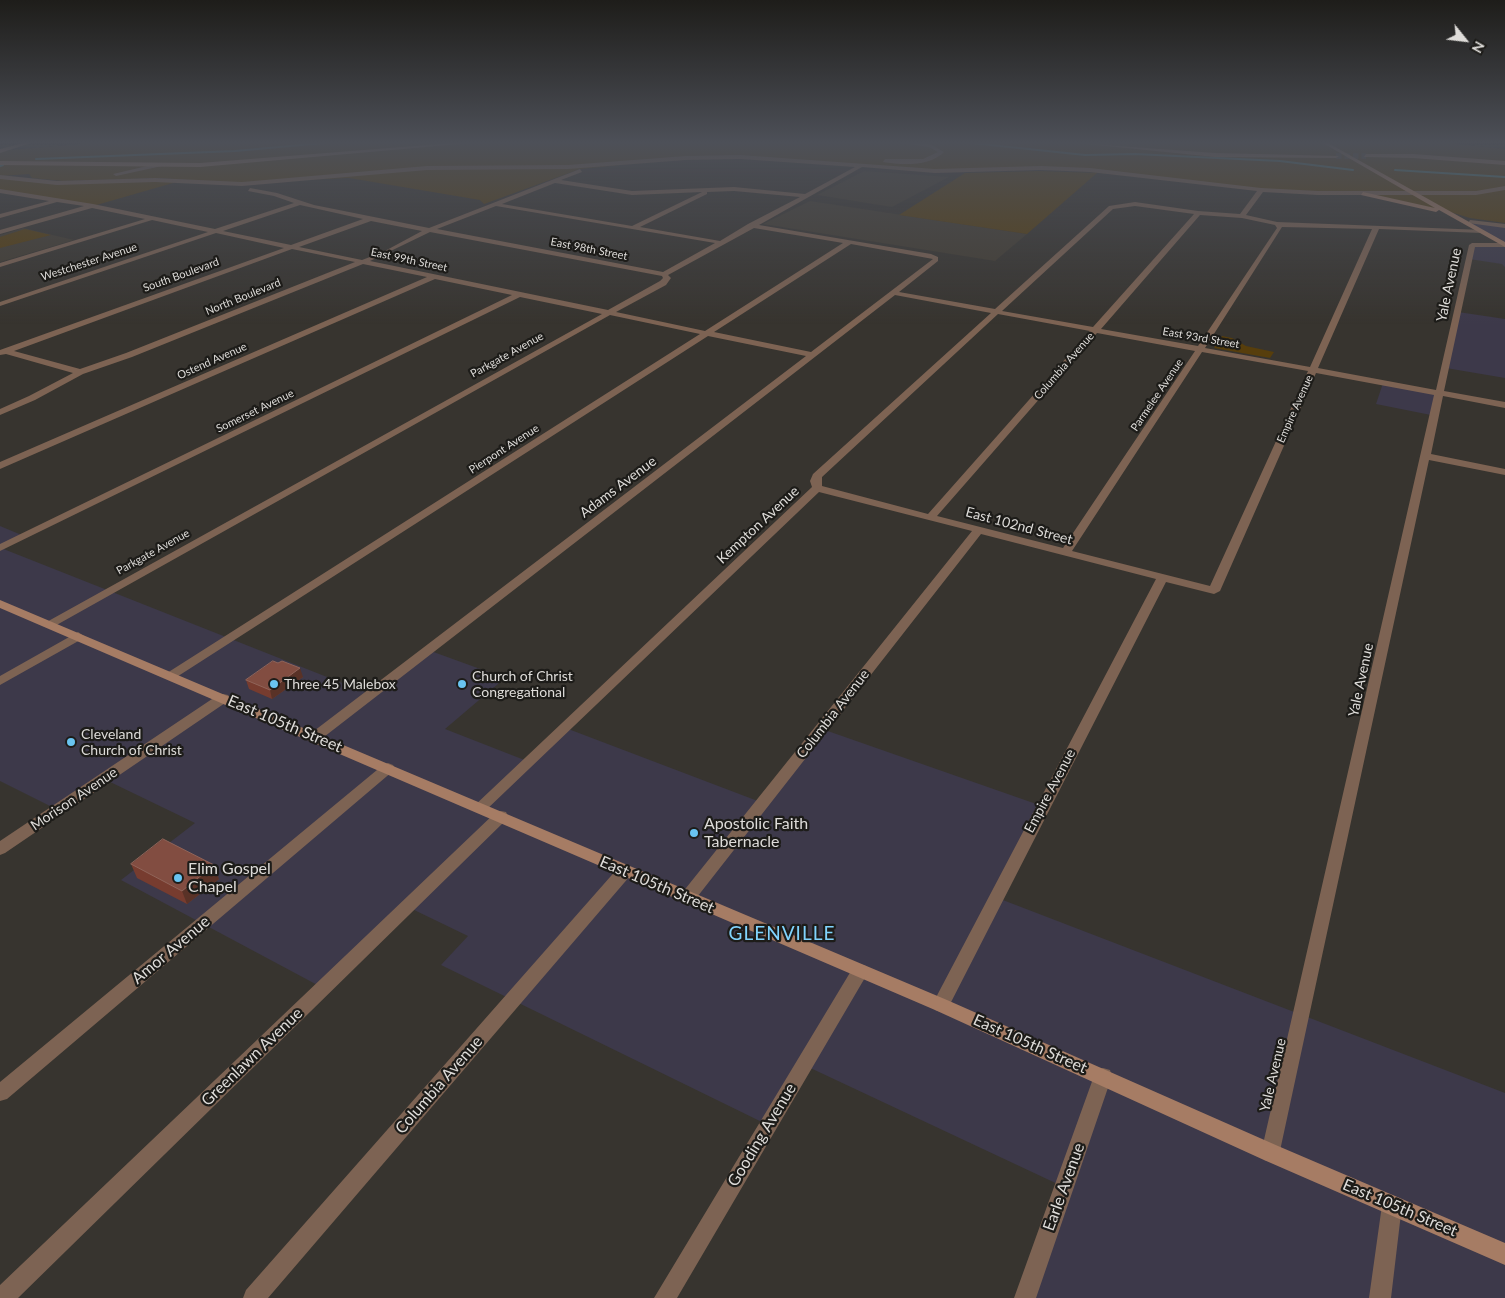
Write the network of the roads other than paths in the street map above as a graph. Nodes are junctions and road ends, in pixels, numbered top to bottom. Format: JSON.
{"nodes":[{"id":1,"x":47,"y":204,"type":"edge"},
{"id":2,"x":80,"y":204,"type":"edge"},
{"id":3,"x":299,"y":204,"type":"joint"},
{"id":4,"x":494,"y":204,"type":"joint"},
{"id":5,"x":682,"y":204,"type":"edge"},
{"id":6,"x":791,"y":204,"type":"edge"},
{"id":7,"x":1251,"y":204,"type":"edge"},
{"id":8,"x":1410,"y":204,"type":"edge"},
{"id":9,"x":1433,"y":204,"type":"edge"},
{"id":10,"x":93,"y":206,"type":"junction"},
{"id":11,"x":1447,"y":211,"type":"junction"},
{"id":12,"x":1198,"y":212,"type":"junction"},
{"id":13,"x":0,"y":216,"type":"edge"},
{"id":14,"x":1242,"y":216,"type":"junction"},
{"id":15,"x":153,"y":218,"type":"junction"},
{"id":16,"x":371,"y":219,"type":"junction"},
{"id":17,"x":1468,"y":222,"type":"junction"},
{"id":18,"x":1278,"y":224,"type":"junction"},
{"id":19,"x":750,"y":225,"type":"junction"},
{"id":20,"x":1505,"y":226,"type":"edge"},
{"id":21,"x":632,"y":228,"type":"junction"},
{"id":22,"x":1376,"y":228,"type":"junction"},
{"id":23,"x":430,"y":230,"type":"junction"},
{"id":24,"x":217,"y":231,"type":"junction"},
{"id":25,"x":1482,"y":231,"type":"junction"},
{"id":26,"x":0,"y":232,"type":"edge"},
{"id":27,"x":718,"y":242,"type":"junction"},
{"id":28,"x":849,"y":242,"type":"junction"},
{"id":29,"x":1505,"y":245,"type":"edge"},
{"id":30,"x":292,"y":247,"type":"junction"},
{"id":31,"x":362,"y":262,"type":"junction"},
{"id":32,"x":0,"y":265,"type":"edge"},
{"id":33,"x":664,"y":274,"type":"junction"},
{"id":34,"x":434,"y":276,"type":"junction"},
{"id":35,"x":520,"y":294,"type":"junction"},
{"id":36,"x":894,"y":294,"type":"junction"},
{"id":37,"x":0,"y":304,"type":"edge"},
{"id":38,"x":996,"y":312,"type":"junction"},
{"id":39,"x":610,"y":313,"type":"junction"},
{"id":40,"x":1095,"y":330,"type":"junction"},
{"id":41,"x":708,"y":334,"type":"junction"},
{"id":42,"x":1201,"y":350,"type":"junction"},
{"id":43,"x":2,"y":351,"type":"edge"},
{"id":44,"x":812,"y":355,"type":"junction"},
{"id":45,"x":1312,"y":370,"type":"junction"},
{"id":46,"x":80,"y":372,"type":"junction"},
{"id":47,"x":1441,"y":393,"type":"junction"},
{"id":48,"x":1505,"y":405,"type":"edge"},
{"id":49,"x":0,"y":412,"type":"edge"},
{"id":50,"x":1426,"y":456,"type":"junction"},
{"id":51,"x":0,"y":466,"type":"edge"},
{"id":52,"x":1505,"y":472,"type":"edge"},
{"id":53,"x":817,"y":488,"type":"junction"},
{"id":54,"x":930,"y":518,"type":"junction"},
{"id":55,"x":978,"y":531,"type":"junction"},
{"id":56,"x":0,"y":548,"type":"edge"},
{"id":57,"x":1064,"y":553,"type":"junction"},
{"id":58,"x":1162,"y":578,"type":"junction"},
{"id":59,"x":1214,"y":591,"type":"joint"},
{"id":60,"x":0,"y":604,"type":"edge"},
{"id":61,"x":49,"y":624,"type":"junction"},
{"id":62,"x":78,"y":636,"type":"junction"},
{"id":63,"x":172,"y":676,"type":"junction"},
{"id":64,"x":0,"y":681,"type":"edge"},
{"id":65,"x":223,"y":698,"type":"junction"},
{"id":66,"x":315,"y":737,"type":"junction"},
{"id":67,"x":388,"y":768,"type":"junction"},
{"id":68,"x":480,"y":807,"type":"junction"},
{"id":69,"x":501,"y":816,"type":"junction"},
{"id":70,"x":0,"y":850,"type":"edge"},
{"id":71,"x":624,"y":872,"type":"junction"},
{"id":72,"x":688,"y":897,"type":"junction"},
{"id":73,"x":860,"y":971,"type":"junction"},
{"id":74,"x":941,"y":1005,"type":"junction"},
{"id":75,"x":1103,"y":1076,"type":"junction"},
{"id":76,"x":0,"y":1093,"type":"edge"},
{"id":77,"x":1271,"y":1153,"type":"junction"},
{"id":78,"x":1392,"y":1205,"type":"junction"},
{"id":79,"x":1505,"y":1254,"type":"edge"},
{"id":80,"x":2,"y":1298,"type":"edge"},
{"id":81,"x":254,"y":1298,"type":"edge"},
{"id":82,"x":665,"y":1298,"type":"edge"},
{"id":83,"x":1024,"y":1298,"type":"edge"},
{"id":84,"x":1380,"y":1298,"type":"edge"}],
"edges":[{"from":1,"to":13,"type":"street"},
{"from":2,"to":10,"type":"street","name":"East 99th Street"},
{"from":3,"to":16,"type":"street","name":"East 98th Street"},
{"from":3,"to":24,"type":"street","name":"Westchester Avenue"},
{"from":4,"to":21,"type":"street"},
{"from":4,"to":23,"type":"street","name":"North Boulevard"},
{"from":5,"to":21,"type":"street"},
{"from":6,"to":19,"type":"street","name":"Parkgate Avenue"},
{"from":7,"to":14,"type":"street"},
{"from":8,"to":11,"type":"main road"},
{"from":9,"to":11,"type":"main road"},
{"from":10,"to":15,"type":"street","name":"East 99th Street"},
{"from":10,"to":26,"type":"street"},
{"from":11,"to":17,"type":"main road"},
{"from":12,"to":14,"type":"street"},
{"from":12,"to":38,"type":"street","name":"Kempton Avenue"},
{"from":12,"to":40,"type":"street","name":"Columbia Avenue"},
{"from":14,"to":18,"type":"street"},
{"from":15,"to":24,"type":"street","name":"East 99th Street"},
{"from":15,"to":32,"type":"street"},
{"from":16,"to":23,"type":"street","name":"East 98th Street"},
{"from":16,"to":30,"type":"street","name":"South Boulevard"},
{"from":17,"to":20,"type":"street"},
{"from":17,"to":25,"type":"main road"},
{"from":18,"to":22,"type":"street"},
{"from":18,"to":42,"type":"street","name":"Parmelee Avenue"},
{"from":19,"to":27,"type":"street","name":"Parkgate Avenue"},
{"from":19,"to":28,"type":"street"},
{"from":21,"to":27,"type":"street"},
{"from":22,"to":25,"type":"street"},
{"from":22,"to":45,"type":"street","name":"Empire Avenue"},
{"from":23,"to":31,"type":"street","name":"North Boulevard"},
{"from":23,"to":33,"type":"street","name":"East 98th Street"},
{"from":24,"to":30,"type":"street","name":"East 99th Street"},
{"from":24,"to":37,"type":"street","name":"Westchester Avenue"},
{"from":25,"to":29,"type":"main road"},
{"from":27,"to":33,"type":"street","name":"Parkgate Avenue"},
{"from":28,"to":36,"type":"street","name":"Adams Avenue"},
{"from":28,"to":41,"type":"street","name":"Pierpont Avenue"},
{"from":29,"to":47,"type":"street","name":"Yale Avenue"},
{"from":30,"to":31,"type":"street","name":"East 99th Street"},
{"from":30,"to":43,"type":"street","name":"South Boulevard"},
{"from":31,"to":34,"type":"street","name":"East 99th Street"},
{"from":31,"to":46,"type":"street","name":"North Boulevard"},
{"from":33,"to":39,"type":"street","name":"Parkgate Avenue"},
{"from":34,"to":35,"type":"street","name":"East 99th Street"},
{"from":34,"to":51,"type":"street","name":"Ostend Avenue"},
{"from":35,"to":39,"type":"street","name":"East 99th Street"},
{"from":35,"to":56,"type":"street","name":"Somerset Avenue"},
{"from":36,"to":38,"type":"street","name":"East 93rd Street"},
{"from":36,"to":44,"type":"street","name":"Adams Avenue"},
{"from":38,"to":40,"type":"street","name":"East 93rd Street"},
{"from":38,"to":53,"type":"street","name":"Kempton Avenue"},
{"from":39,"to":41,"type":"street","name":"East 99th Street"},
{"from":39,"to":61,"type":"street","name":"Parkgate Avenue"},
{"from":40,"to":42,"type":"street","name":"East 93rd Street"},
{"from":40,"to":54,"type":"street","name":"Columbia Avenue"},
{"from":41,"to":44,"type":"street","name":"East 99th Street"},
{"from":41,"to":63,"type":"street","name":"Pierpont Avenue"},
{"from":42,"to":45,"type":"street","name":"East 93rd Street"},
{"from":42,"to":57,"type":"street","name":"Parmelee Avenue"},
{"from":43,"to":46,"type":"street"},
{"from":44,"to":66,"type":"street","name":"Adams Avenue"},
{"from":45,"to":47,"type":"street","name":"East 93rd Street"},
{"from":45,"to":59,"type":"street","name":"Empire Avenue"},
{"from":46,"to":49,"type":"street","name":"North Boulevard"},
{"from":47,"to":48,"type":"street","name":"East 93rd Street"},
{"from":47,"to":50,"type":"street","name":"Yale Avenue"},
{"from":50,"to":52,"type":"street"},
{"from":50,"to":77,"type":"street","name":"Yale Avenue"},
{"from":53,"to":54,"type":"street","name":"East 102nd Street"},
{"from":53,"to":68,"type":"street","name":"Kempton Avenue"},
{"from":54,"to":55,"type":"street","name":"East 102nd Street"},
{"from":55,"to":57,"type":"street","name":"East 102nd Street"},
{"from":55,"to":72,"type":"street","name":"Columbia Avenue"},
{"from":57,"to":58,"type":"street","name":"East 102nd Street"},
{"from":58,"to":59,"type":"street","name":"East 102nd Street"},
{"from":58,"to":74,"type":"street","name":"Empire Avenue"},
{"from":60,"to":61,"type":"main road","name":"East 105th Street"},
{"from":61,"to":62,"type":"main road","name":"East 105th Street"},
{"from":62,"to":63,"type":"main road","name":"East 105th Street"},
{"from":62,"to":64,"type":"street"},
{"from":63,"to":65,"type":"main road","name":"East 105th Street"},
{"from":65,"to":66,"type":"main road","name":"East 105th Street"},
{"from":65,"to":70,"type":"street","name":"Morison Avenue"},
{"from":66,"to":67,"type":"main road","name":"East 105th Street"},
{"from":67,"to":68,"type":"main road","name":"East 105th Street"},
{"from":67,"to":76,"type":"street","name":"Amor Avenue"},
{"from":68,"to":69,"type":"main road","name":"East 105th Street"},
{"from":69,"to":71,"type":"main road","name":"East 105th Street"},
{"from":69,"to":80,"type":"street","name":"Greenlawn Avenue"},
{"from":71,"to":72,"type":"main road","name":"East 105th Street"},
{"from":71,"to":81,"type":"street","name":"Columbia Avenue"},
{"from":72,"to":73,"type":"main road","name":"East 105th Street"},
{"from":73,"to":74,"type":"main road","name":"East 105th Street"},
{"from":73,"to":82,"type":"street","name":"Gooding Avenue"},
{"from":74,"to":75,"type":"main road","name":"East 105th Street"},
{"from":75,"to":77,"type":"main road","name":"East 105th Street"},
{"from":75,"to":83,"type":"street","name":"Earle Avenue"},
{"from":77,"to":78,"type":"main road","name":"East 105th Street"},
{"from":78,"to":79,"type":"main road","name":"East 105th Street"},
{"from":78,"to":84,"type":"street"}]}
